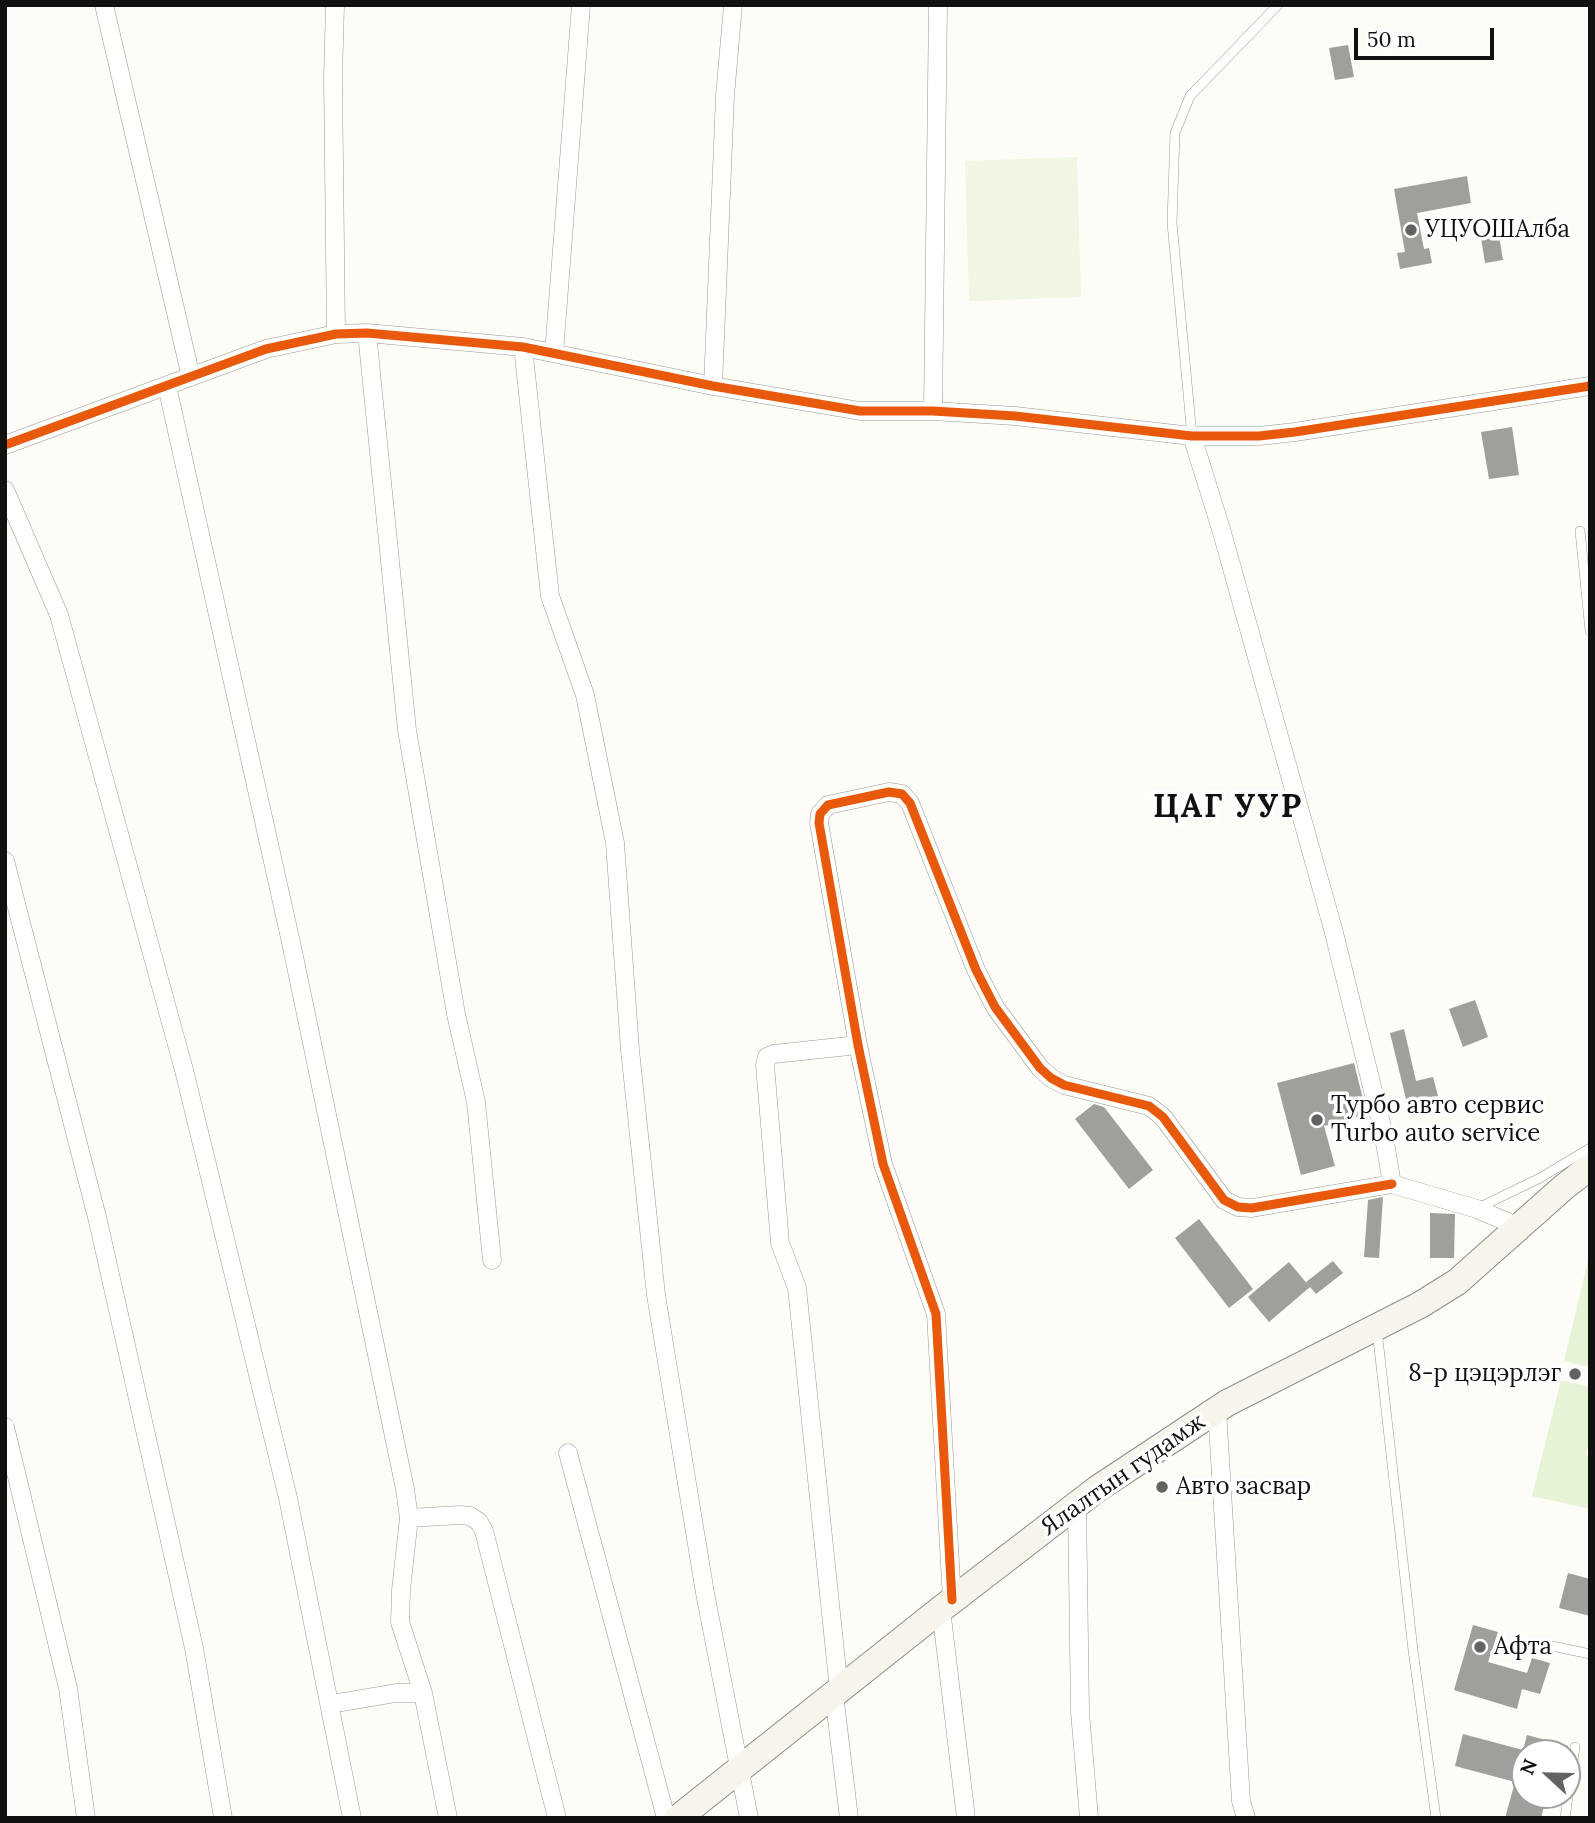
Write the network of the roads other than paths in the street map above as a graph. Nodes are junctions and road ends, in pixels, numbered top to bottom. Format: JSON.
{"nodes":[{"id":1,"x":104,"y":5,"type":"edge"},
{"id":2,"x":335,"y":5,"type":"edge"},
{"id":3,"x":582,"y":5,"type":"edge"},
{"id":4,"x":733,"y":5,"type":"edge"},
{"id":5,"x":938,"y":5,"type":"edge"},
{"id":6,"x":1278,"y":5,"type":"edge"},
{"id":7,"x":367,"y":333,"type":"junction"},
{"id":8,"x":336,"y":334,"type":"junction"},
{"id":9,"x":523,"y":347,"type":"junction"},
{"id":10,"x":554,"y":353,"type":"junction"},
{"id":11,"x":191,"y":377,"type":"junction"},
{"id":12,"x":167,"y":386,"type":"junction"},
{"id":13,"x":713,"y":386,"type":"junction"},
{"id":14,"x":1590,"y":386,"type":"edge"},
{"id":15,"x":933,"y":411,"type":"junction"},
{"id":16,"x":1192,"y":436,"type":"junction"},
{"id":17,"x":5,"y":445,"type":"edge"},
{"id":18,"x":5,"y":491,"type":"edge"},
{"id":19,"x":1580,"y":531,"type":"dead end"},
{"id":20,"x":1590,"y":631,"type":"edge"},
{"id":21,"x":5,"y":861,"type":"edge"},
{"id":22,"x":858,"y":1045,"type":"junction"},
{"id":23,"x":1590,"y":1148,"type":"edge"},
{"id":24,"x":1590,"y":1167,"type":"edge"},
{"id":25,"x":1392,"y":1184,"type":"junction"},
{"id":26,"x":1477,"y":1209,"type":"junction"},
{"id":27,"x":1520,"y":1227,"type":"junction"},
{"id":28,"x":492,"y":1260,"type":"dead end"},
{"id":29,"x":1377,"y":1327,"type":"junction"},
{"id":30,"x":1217,"y":1410,"type":"junction"},
{"id":31,"x":5,"y":1427,"type":"edge"},
{"id":32,"x":568,"y":1453,"type":"dead end"},
{"id":33,"x":1077,"y":1504,"type":"junction"},
{"id":34,"x":410,"y":1518,"type":"junction"},
{"id":35,"x":946,"y":1604,"type":"junction"},
{"id":36,"x":1552,"y":1646,"type":"dead end"},
{"id":37,"x":1590,"y":1654,"type":"edge"},
{"id":38,"x":836,"y":1692,"type":"junction"},
{"id":39,"x":423,"y":1693,"type":"junction"},
{"id":40,"x":331,"y":1704,"type":"junction"},
{"id":41,"x":740,"y":1769,"type":"junction"},
{"id":42,"x":86,"y":1818,"type":"edge"},
{"id":43,"x":223,"y":1818,"type":"edge"},
{"id":44,"x":352,"y":1818,"type":"edge"},
{"id":45,"x":448,"y":1818,"type":"edge"},
{"id":46,"x":557,"y":1818,"type":"edge"},
{"id":47,"x":666,"y":1818,"type":"edge"},
{"id":48,"x":678,"y":1818,"type":"edge"},
{"id":49,"x":749,"y":1818,"type":"edge"},
{"id":50,"x":849,"y":1818,"type":"edge"},
{"id":51,"x":966,"y":1818,"type":"edge"},
{"id":52,"x":1089,"y":1818,"type":"edge"},
{"id":53,"x":1245,"y":1818,"type":"edge"},
{"id":54,"x":1436,"y":1818,"type":"edge"}],
"edges":[{"from":1,"to":11,"type":"street"},
{"from":2,"to":8,"type":"street"},
{"from":3,"to":10,"type":"street"},
{"from":4,"to":13,"type":"street"},
{"from":5,"to":15,"type":"street"},
{"from":6,"to":16,"type":"lane"},
{"from":7,"to":8,"type":"street"},
{"from":7,"to":9,"type":"street"},
{"from":7,"to":28,"type":"street"},
{"from":8,"to":11,"type":"street"},
{"from":9,"to":10,"type":"street"},
{"from":9,"to":41,"type":"street"},
{"from":10,"to":13,"type":"street"},
{"from":11,"to":12,"type":"street"},
{"from":12,"to":17,"type":"street"},
{"from":12,"to":34,"type":"street"},
{"from":13,"to":15,"type":"street"},
{"from":14,"to":16,"type":"street"},
{"from":15,"to":16,"type":"street"},
{"from":16,"to":25,"type":"street"},
{"from":18,"to":40,"type":"street"},
{"from":19,"to":20,"type":"lane"},
{"from":21,"to":43,"type":"street"},
{"from":22,"to":25,"type":"street"},
{"from":22,"to":35,"type":"street"},
{"from":22,"to":38,"type":"street"},
{"from":23,"to":26,"type":"lane"},
{"from":24,"to":27,"type":"street","name":"Ялалтын гудамж"},
{"from":25,"to":26,"type":"street"},
{"from":26,"to":27,"type":"street"},
{"from":27,"to":29,"type":"street","name":"Ялалтын гудамж"},
{"from":29,"to":30,"type":"street","name":"Ялалтын гудамж"},
{"from":29,"to":54,"type":"lane"},
{"from":30,"to":33,"type":"street","name":"Ялалтын гудамж"},
{"from":30,"to":53,"type":"street"},
{"from":31,"to":42,"type":"street"},
{"from":32,"to":47,"type":"street"},
{"from":33,"to":35,"type":"street","name":"Ялалтын гудамж"},
{"from":33,"to":52,"type":"street"},
{"from":34,"to":39,"type":"street"},
{"from":34,"to":46,"type":"street"},
{"from":35,"to":38,"type":"street","name":"Ялалтын гудамж"},
{"from":35,"to":51,"type":"street"},
{"from":36,"to":37,"type":"lane"},
{"from":38,"to":41,"type":"street","name":"Ялалтын гудамж"},
{"from":38,"to":50,"type":"street"},
{"from":39,"to":40,"type":"street"},
{"from":39,"to":45,"type":"street"},
{"from":40,"to":44,"type":"street"},
{"from":41,"to":48,"type":"street","name":"Ялалтын гудамж"},
{"from":41,"to":49,"type":"street"}]}
